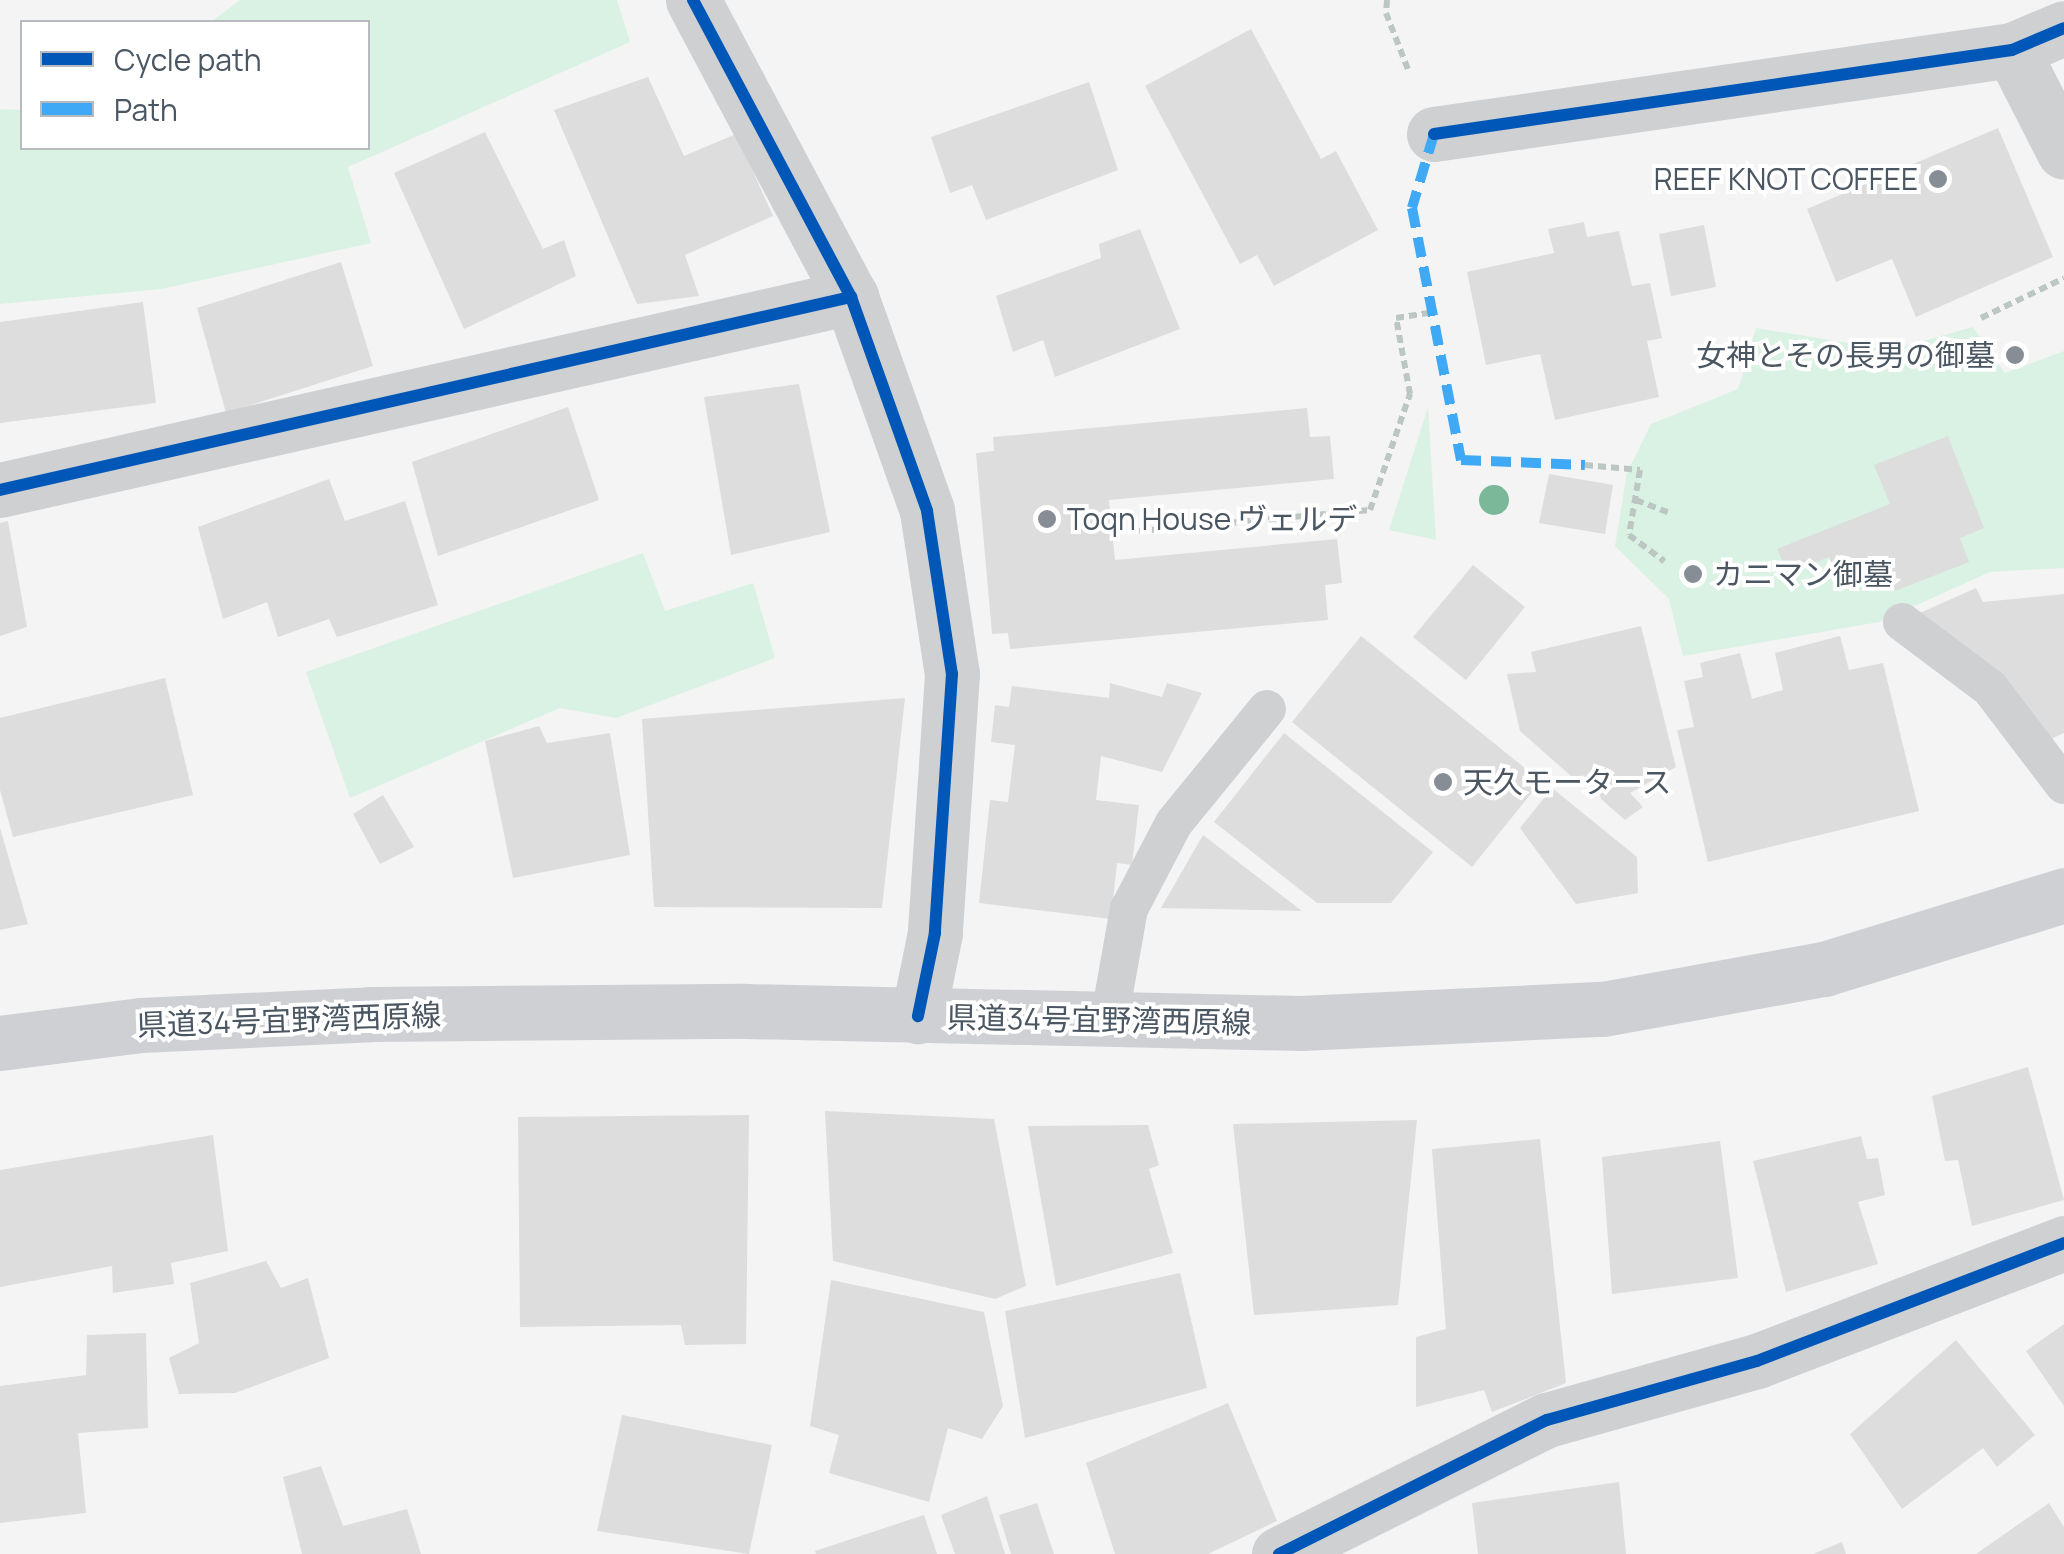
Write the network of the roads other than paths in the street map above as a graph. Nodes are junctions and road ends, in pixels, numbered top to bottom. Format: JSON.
{"nodes":[{"id":1,"x":692,"y":0,"type":"edge"},
{"id":2,"x":2064,"y":28,"type":"edge"},
{"id":3,"x":2012,"y":50,"type":"junction"},
{"id":4,"x":1434,"y":134,"type":"road end"},
{"id":5,"x":2064,"y":152,"type":"edge"},
{"id":6,"x":850,"y":297,"type":"junction"},
{"id":7,"x":0,"y":490,"type":"edge"},
{"id":8,"x":1902,"y":622,"type":"dead end"},
{"id":9,"x":1267,"y":709,"type":"dead end"},
{"id":10,"x":2064,"y":785,"type":"edge"},
{"id":11,"x":2064,"y":894,"type":"edge"},
{"id":12,"x":918,"y":1016,"type":"junction"},
{"id":13,"x":1109,"y":1021,"type":"junction"},
{"id":14,"x":0,"y":1042,"type":"edge"},
{"id":15,"x":2064,"y":1243,"type":"edge"},
{"id":16,"x":1279,"y":1554,"type":"edge"}],
"edges":[{"from":1,"to":6,"type":"street"},
{"from":2,"to":3,"type":"street"},
{"from":3,"to":4,"type":"street"},
{"from":3,"to":5,"type":"street"},
{"from":6,"to":7,"type":"street"},
{"from":6,"to":12,"type":"street"},
{"from":8,"to":10,"type":"lane"},
{"from":9,"to":13,"type":"lane"},
{"from":11,"to":13,"type":"main road","name":"県道34号宜野湾西原線"},
{"from":12,"to":13,"type":"main road","name":"県道34号宜野湾西原線"},
{"from":12,"to":14,"type":"main road","name":"県道34号宜野湾西原線"},
{"from":15,"to":16,"type":"street"}]}
